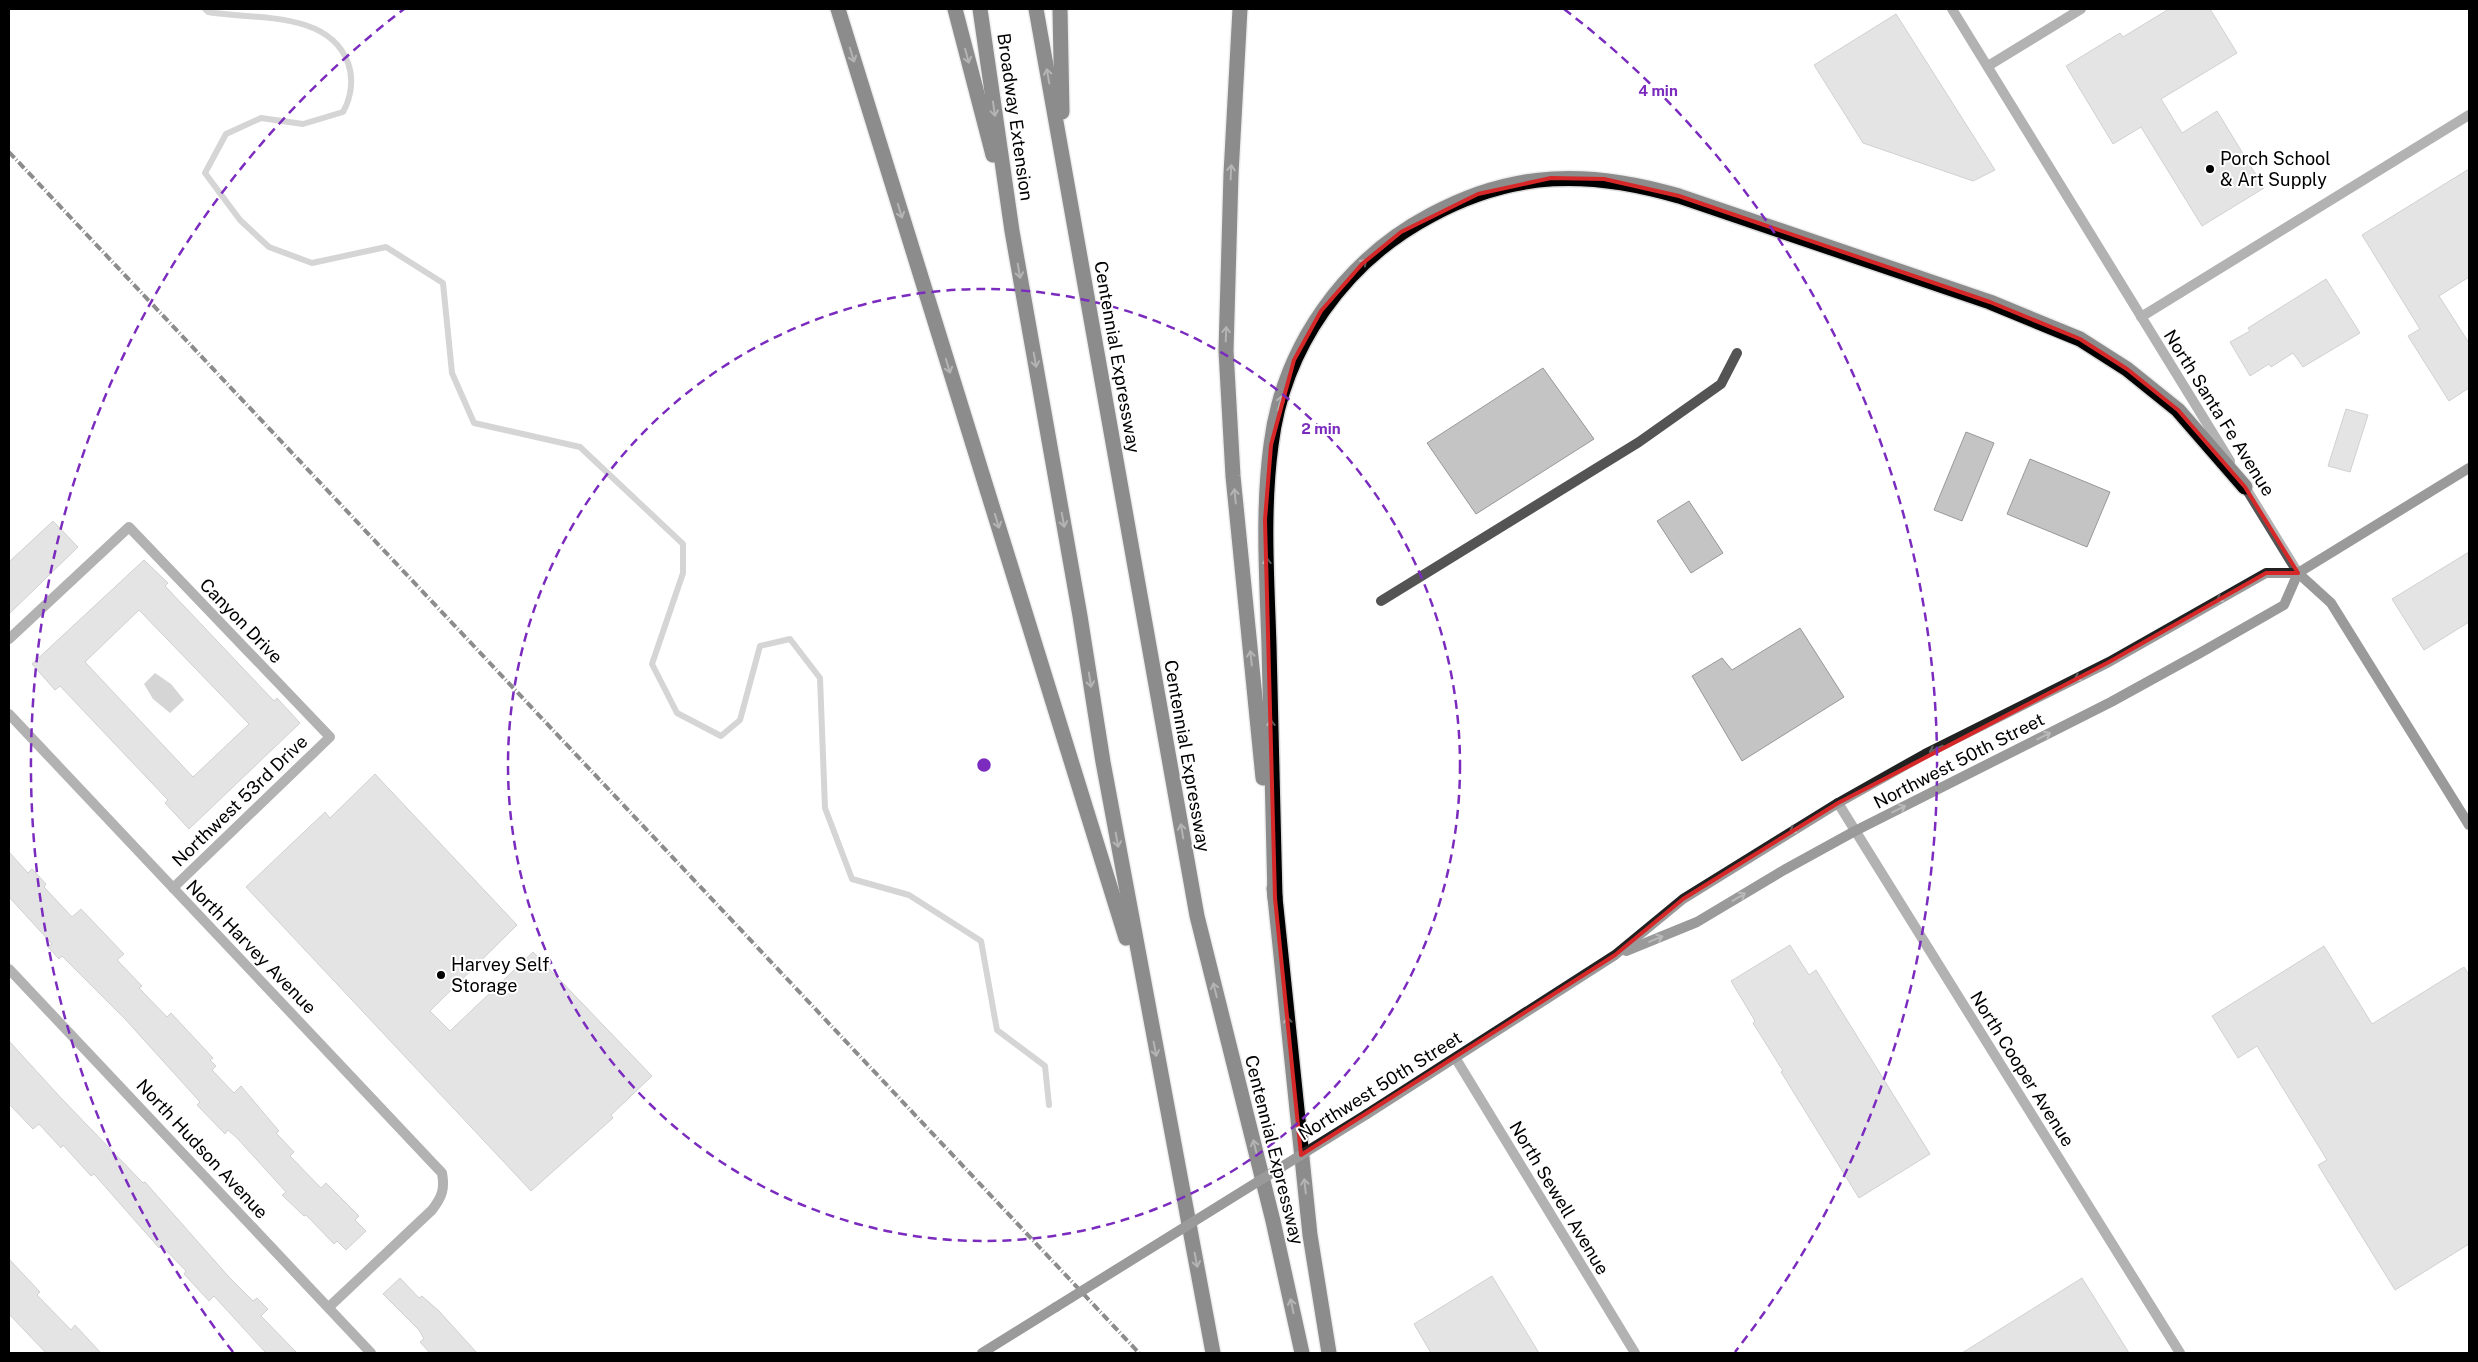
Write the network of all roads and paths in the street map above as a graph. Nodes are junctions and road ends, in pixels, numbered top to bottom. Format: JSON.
{"nodes":[{"id":1,"x":838,"y":9,"type":"edge"},
{"id":2,"x":955,"y":9,"type":"edge"},
{"id":3,"x":980,"y":9,"type":"edge"},
{"id":4,"x":1036,"y":9,"type":"edge"},
{"id":5,"x":1060,"y":9,"type":"edge"},
{"id":6,"x":1240,"y":9,"type":"edge"},
{"id":7,"x":1952,"y":9,"type":"edge"},
{"id":8,"x":2080,"y":9,"type":"edge"},
{"id":9,"x":1988,"y":66,"type":"junction"},
{"id":10,"x":2469,"y":115,"type":"edge"},
{"id":11,"x":1063,"y":159,"type":"junction"},
{"id":12,"x":1012,"y":231,"type":"junction"},
{"id":13,"x":2141,"y":317,"type":"junction"},
{"id":14,"x":1737,"y":353,"type":"dead end"},
{"id":15,"x":2469,"y":468,"type":"edge"},
{"id":16,"x":2245,"y":487,"type":"junction"},
{"id":17,"x":2298,"y":573,"type":"junction"},
{"id":18,"x":1381,"y":601,"type":"dead end"},
{"id":19,"x":9,"y":639,"type":"edge"},
{"id":20,"x":9,"y":714,"type":"edge"},
{"id":21,"x":330,"y":737,"type":"joint"},
{"id":22,"x":1838,"y":803,"type":"junction"},
{"id":23,"x":2469,"y":825,"type":"edge"},
{"id":24,"x":1855,"y":832,"type":"junction"},
{"id":25,"x":173,"y":888,"type":"junction"},
{"id":26,"x":1275,"y":898,"type":"junction"},
{"id":27,"x":1616,"y":955,"type":"junction"},
{"id":28,"x":9,"y":969,"type":"edge"},
{"id":29,"x":1146,"y":1001,"type":"junction"},
{"id":30,"x":1456,"y":1059,"type":"junction"},
{"id":31,"x":329,"y":1306,"type":"junction"},
{"id":32,"x":371,"y":1353,"type":"edge"},
{"id":33,"x":982,"y":1353,"type":"edge"},
{"id":34,"x":1214,"y":1353,"type":"edge"},
{"id":35,"x":1302,"y":1353,"type":"edge"},
{"id":36,"x":1329,"y":1353,"type":"edge"},
{"id":37,"x":1636,"y":1353,"type":"edge"},
{"id":38,"x":2180,"y":1353,"type":"edge"}],
"edges":[{"from":1,"to":29,"type":"highway","one_way":true},
{"from":2,"to":12,"type":"highway","one_way":true},
{"from":3,"to":12,"type":"highway","name":"Broadway Extension","one_way":true},
{"from":11,"to":4,"type":"highway","name":"Broadway Extension","one_way":true},
{"from":5,"to":11,"type":"highway"},
{"from":26,"to":6,"type":"highway","one_way":true},
{"from":7,"to":9,"type":"street","name":"North Santa Fe Avenue"},
{"from":8,"to":9,"type":"street"},
{"from":9,"to":13,"type":"street","name":"North Santa Fe Avenue"},
{"from":10,"to":13,"type":"street"},
{"from":35,"to":11,"type":"highway","name":"Centennial Expressway","one_way":true},
{"from":12,"to":29,"type":"highway","one_way":true},
{"from":13,"to":16,"type":"street","name":"North Santa Fe Avenue"},
{"from":14,"to":18,"type":"street"},
{"from":15,"to":17,"type":"main road"},
{"from":16,"to":17,"type":"street","name":"North Santa Fe Avenue"},
{"from":26,"to":16,"type":"highway","one_way":true},
{"from":17,"to":22,"type":"main road","name":"Northwest 50th Street","one_way":true},
{"from":17,"to":23,"type":"main road","name":"North Santa Fe Avenue"},
{"from":24,"to":17,"type":"main road","name":"Northwest 50th Street","one_way":true},
{"from":19,"to":21,"type":"street","name":"Canyon Drive"},
{"from":20,"to":25,"type":"street","name":"North Harvey Avenue"},
{"from":21,"to":25,"type":"street","name":"Northwest 53rd Drive"},
{"from":22,"to":24,"type":"street","name":"North Cooper Avenue"},
{"from":22,"to":27,"type":"main road","name":"Northwest 50th Street","one_way":true},
{"from":27,"to":24,"type":"main road","name":"Northwest 50th Street","one_way":true},
{"from":24,"to":38,"type":"street","name":"North Cooper Avenue"},
{"from":25,"to":31,"type":"street","name":"North Harvey Avenue"},
{"from":36,"to":26,"type":"highway","one_way":true},
{"from":27,"to":30,"type":"main road","name":"Northwest 50th Street"},
{"from":28,"to":31,"type":"street","name":"North Hudson Avenue"},
{"from":29,"to":34,"type":"highway","one_way":true},
{"from":30,"to":33,"type":"main road","name":"Northwest 50th Street","bridge":true},
{"from":30,"to":37,"type":"street","name":"North Sewell Avenue"},
{"from":31,"to":32,"type":"street","name":"North Hudson Avenue"}]}
